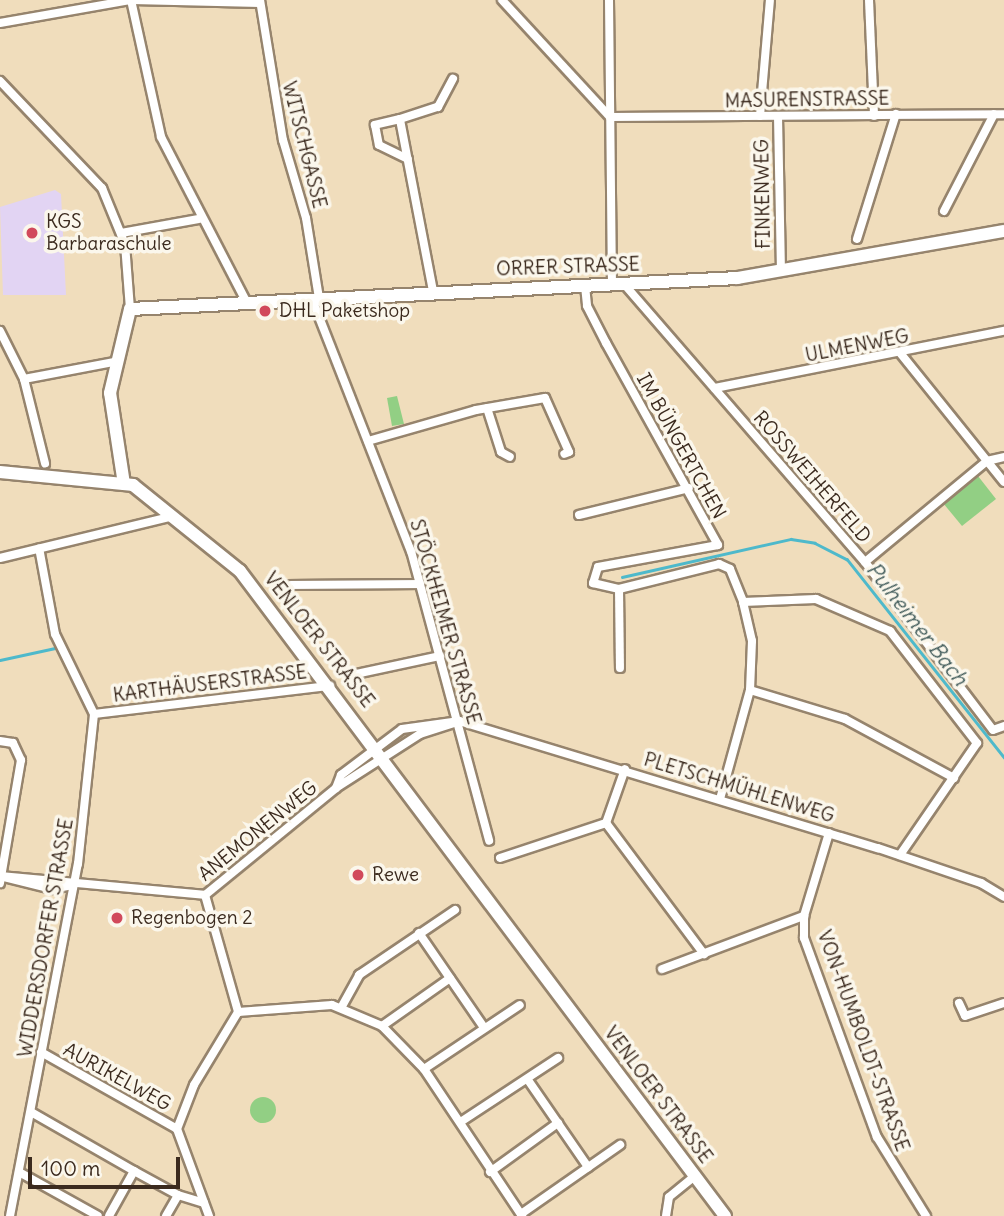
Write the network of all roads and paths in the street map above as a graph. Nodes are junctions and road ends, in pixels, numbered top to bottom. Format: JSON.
{"nodes":[{"id":1,"x":131,"y":0,"type":"edge"},
{"id":2,"x":502,"y":0,"type":"edge"},
{"id":3,"x":609,"y":0,"type":"edge"},
{"id":4,"x":770,"y":0,"type":"edge"},
{"id":5,"x":869,"y":0,"type":"edge"},
{"id":6,"x":260,"y":2,"type":"edge"},
{"id":7,"x":0,"y":23,"type":"edge"},
{"id":8,"x":453,"y":79,"type":"dead end"},
{"id":9,"x":0,"y":81,"type":"edge"},
{"id":10,"x":896,"y":114,"type":"junction"},
{"id":11,"x":999,"y":114,"type":"edge"},
{"id":12,"x":760,"y":116,"type":"junction"},
{"id":13,"x":778,"y":116,"type":"junction"},
{"id":14,"x":874,"y":116,"type":"junction"},
{"id":15,"x":610,"y":117,"type":"junction"},
{"id":16,"x":400,"y":119,"type":"junction"},
{"id":17,"x":408,"y":159,"type":"junction"},
{"id":18,"x":943,"y":211,"type":"dead end"},
{"id":19,"x":199,"y":219,"type":"junction"},
{"id":20,"x":1004,"y":231,"type":"edge"},
{"id":21,"x":121,"y":233,"type":"junction"},
{"id":22,"x":857,"y":239,"type":"dead end"},
{"id":23,"x":781,"y":271,"type":"junction"},
{"id":24,"x":618,"y":284,"type":"junction"},
{"id":25,"x":586,"y":286,"type":"junction"},
{"id":26,"x":433,"y":291,"type":"junction"},
{"id":27,"x":315,"y":299,"type":"junction"},
{"id":28,"x":246,"y":302,"type":"junction"},
{"id":29,"x":130,"y":309,"type":"junction"},
{"id":30,"x":0,"y":331,"type":"edge"},
{"id":31,"x":1004,"y":331,"type":"edge"},
{"id":32,"x":4,"y":351,"type":"edge"},
{"id":33,"x":901,"y":354,"type":"junction"},
{"id":34,"x":114,"y":362,"type":"junction"},
{"id":35,"x":24,"y":379,"type":"junction"},
{"id":36,"x":715,"y":388,"type":"junction"},
{"id":37,"x":487,"y":408,"type":"junction"},
{"id":38,"x":368,"y":441,"type":"junction"},
{"id":39,"x":564,"y":454,"type":"dead end"},
{"id":40,"x":510,"y":457,"type":"dead end"},
{"id":41,"x":1004,"y":457,"type":"edge"},
{"id":42,"x":987,"y":461,"type":"junction"},
{"id":43,"x":46,"y":464,"type":"dead end"},
{"id":44,"x":0,"y":472,"type":"edge"},
{"id":45,"x":1004,"y":482,"type":"edge"},
{"id":46,"x":124,"y":484,"type":"junction"},
{"id":47,"x":690,"y":488,"type":"junction"},
{"id":48,"x":579,"y":515,"type":"dead end"},
{"id":49,"x":170,"y":517,"type":"junction"},
{"id":50,"x":38,"y":548,"type":"junction"},
{"id":51,"x":0,"y":558,"type":"edge"},
{"id":52,"x":865,"y":562,"type":"junction"},
{"id":53,"x":421,"y":584,"type":"junction"},
{"id":54,"x":291,"y":585,"type":"dead end"},
{"id":55,"x":619,"y":589,"type":"junction"},
{"id":56,"x":743,"y":602,"type":"junction"},
{"id":57,"x":440,"y":656,"type":"junction"},
{"id":58,"x":620,"y":668,"type":"dead end"},
{"id":59,"x":351,"y":675,"type":"dead end"},
{"id":60,"x":330,"y":686,"type":"junction"},
{"id":61,"x":750,"y":690,"type":"junction"},
{"id":62,"x":94,"y":714,"type":"junction"},
{"id":63,"x":459,"y":721,"type":"junction"},
{"id":64,"x":1004,"y":726,"type":"edge"},
{"id":65,"x":0,"y":741,"type":"edge"},
{"id":66,"x":381,"y":753,"type":"junction"},
{"id":67,"x":625,"y":769,"type":"junction"},
{"id":68,"x":954,"y":778,"type":"junction"},
{"id":69,"x":720,"y":799,"type":"junction"},
{"id":70,"x":606,"y":823,"type":"junction"},
{"id":71,"x":829,"y":833,"type":"junction"},
{"id":72,"x":489,"y":841,"type":"dead end"},
{"id":73,"x":900,"y":855,"type":"junction"},
{"id":74,"x":500,"y":858,"type":"dead end"},
{"id":75,"x":0,"y":878,"type":"edge"},
{"id":76,"x":73,"y":885,"type":"junction"},
{"id":77,"x":205,"y":895,"type":"junction"},
{"id":78,"x":1004,"y":897,"type":"edge"},
{"id":79,"x":455,"y":910,"type":"dead end"},
{"id":80,"x":804,"y":916,"type":"junction"},
{"id":81,"x":419,"y":933,"type":"junction"},
{"id":82,"x":704,"y":954,"type":"junction"},
{"id":83,"x":662,"y":968,"type":"dead end"},
{"id":84,"x":450,"y":978,"type":"junction"},
{"id":85,"x":959,"y":1003,"type":"dead end"},
{"id":86,"x":1004,"y":1003,"type":"edge"},
{"id":87,"x":520,"y":1005,"type":"dead end"},
{"id":88,"x":341,"y":1008,"type":"junction"},
{"id":89,"x":238,"y":1012,"type":"junction"},
{"id":90,"x":382,"y":1026,"type":"junction"},
{"id":91,"x":483,"y":1026,"type":"junction"},
{"id":92,"x":41,"y":1052,"type":"junction"},
{"id":93,"x":558,"y":1058,"type":"dead end"},
{"id":94,"x":424,"y":1069,"type":"junction"},
{"id":95,"x":528,"y":1080,"type":"junction"},
{"id":96,"x":31,"y":1112,"type":"junction"},
{"id":97,"x":462,"y":1121,"type":"junction"},
{"id":98,"x":558,"y":1123,"type":"junction"},
{"id":99,"x":177,"y":1129,"type":"junction"},
{"id":100,"x":620,"y":1145,"type":"dead end"},
{"id":101,"x":589,"y":1167,"type":"junction"},
{"id":102,"x":134,"y":1171,"type":"junction"},
{"id":103,"x":19,"y":1172,"type":"junction"},
{"id":104,"x":490,"y":1172,"type":"junction"},
{"id":105,"x":695,"y":1176,"type":"junction"},
{"id":106,"x":178,"y":1195,"type":"junction"},
{"id":107,"x":204,"y":1203,"type":"junction"},
{"id":108,"x":521,"y":1215,"type":"edge"},
{"id":109,"x":922,"y":1215,"type":"edge"},
{"id":110,"x":10,"y":1216,"type":"edge"},
{"id":111,"x":98,"y":1216,"type":"edge"},
{"id":112,"x":109,"y":1216,"type":"edge"},
{"id":113,"x":166,"y":1216,"type":"edge"},
{"id":114,"x":209,"y":1216,"type":"edge"},
{"id":115,"x":666,"y":1216,"type":"edge"},
{"id":116,"x":724,"y":1216,"type":"edge"}],
"edges":[{"from":1,"to":6,"type":"street"},
{"from":1,"to":7,"type":"street"},
{"from":1,"to":19,"type":"street"},
{"from":2,"to":15,"type":"street"},
{"from":3,"to":15,"type":"street"},
{"from":4,"to":12,"type":"street"},
{"from":5,"to":14,"type":"street"},
{"from":6,"to":27,"type":"street","name":"WITSCHGASSE"},
{"from":8,"to":16,"type":"street"},
{"from":9,"to":21,"type":"street"},
{"from":10,"to":11,"type":"street","name":"MASURENSTRASSE"},
{"from":10,"to":14,"type":"street","name":"MASURENSTRASSE"},
{"from":10,"to":22,"type":"street"},
{"from":11,"to":18,"type":"street"},
{"from":12,"to":13,"type":"street","name":"MASURENSTRASSE"},
{"from":12,"to":15,"type":"street","name":"MASURENSTRASSE"},
{"from":13,"to":14,"type":"street","name":"MASURENSTRASSE"},
{"from":13,"to":23,"type":"street","name":"FINKENWEG"},
{"from":15,"to":24,"type":"street"},
{"from":16,"to":17,"type":"street"},
{"from":16,"to":17,"type":"street"},
{"from":17,"to":26,"type":"street"},
{"from":19,"to":21,"type":"street"},
{"from":19,"to":28,"type":"street"},
{"from":20,"to":23,"type":"main road","name":"ORRER STRASSE"},
{"from":21,"to":29,"type":"street"},
{"from":23,"to":24,"type":"main road","name":"ORRER STRASSE"},
{"from":24,"to":25,"type":"main road","name":"ORRER STRASSE"},
{"from":24,"to":36,"type":"street","name":"ROSSWEIHERFELD"},
{"from":25,"to":26,"type":"main road","name":"ORRER STRASSE"},
{"from":25,"to":47,"type":"street","name":"IM BÜNGERTCHEN"},
{"from":26,"to":27,"type":"main road","name":"ORRER STRASSE"},
{"from":27,"to":28,"type":"main road","name":"ORRER STRASSE"},
{"from":27,"to":38,"type":"street","name":"STÖCKHEIMER STRASSE"},
{"from":28,"to":29,"type":"main road","name":"ORRER STRASSE"},
{"from":29,"to":34,"type":"main road"},
{"from":30,"to":32,"type":"street"},
{"from":31,"to":33,"type":"street","name":"ULMENWEG"},
{"from":32,"to":35,"type":"street"},
{"from":33,"to":36,"type":"street","name":"ULMENWEG"},
{"from":33,"to":42,"type":"street"},
{"from":34,"to":35,"type":"street"},
{"from":34,"to":46,"type":"main road"},
{"from":35,"to":43,"type":"street"},
{"from":36,"to":52,"type":"street","name":"ROSSWEIHERFELD"},
{"from":37,"to":38,"type":"street"},
{"from":37,"to":39,"type":"street"},
{"from":37,"to":40,"type":"street"},
{"from":38,"to":53,"type":"street","name":"STÖCKHEIMER STRASSE"},
{"from":41,"to":42,"type":"street"},
{"from":42,"to":45,"type":"street"},
{"from":42,"to":52,"type":"street"},
{"from":44,"to":46,"type":"main road"},
{"from":46,"to":49,"type":"main road","name":"VENLOER STRASSE"},
{"from":47,"to":48,"type":"street"},
{"from":47,"to":55,"type":"street","name":"IM BÜNGERTCHEN"},
{"from":49,"to":50,"type":"street"},
{"from":49,"to":60,"type":"main road","name":"VENLOER STRASSE"},
{"from":50,"to":51,"type":"street"},
{"from":50,"to":62,"type":"street"},
{"from":52,"to":64,"type":"street","name":"ROSSWEIHERFELD"},
{"from":53,"to":54,"type":"street"},
{"from":53,"to":57,"type":"street","name":"STÖCKHEIMER STRASSE"},
{"from":55,"to":56,"type":"street"},
{"from":55,"to":58,"type":"street"},
{"from":56,"to":61,"type":"street"},
{"from":56,"to":68,"type":"street"},
{"from":57,"to":59,"type":"street"},
{"from":57,"to":63,"type":"street","name":"STÖCKHEIMER STRASSE"},
{"from":60,"to":62,"type":"street","name":"KARTHÄUSERSTRASSE"},
{"from":60,"to":66,"type":"main road","name":"VENLOER STRASSE"},
{"from":61,"to":68,"type":"street"},
{"from":61,"to":69,"type":"street"},
{"from":62,"to":76,"type":"street","name":"WIDDERSDORFER STRASSE"},
{"from":63,"to":66,"type":"street"},
{"from":63,"to":66,"type":"street","name":"PLETSCHMÜHLENWEG"},
{"from":63,"to":67,"type":"street","name":"PLETSCHMÜHLENWEG"},
{"from":63,"to":72,"type":"street","name":"STÖCKHEIMER STRASSE"},
{"from":65,"to":75,"type":"street"},
{"from":66,"to":77,"type":"street","name":"ANEMONENWEG"},
{"from":66,"to":105,"type":"main road","name":"VENLOER STRASSE"},
{"from":67,"to":69,"type":"street","name":"PLETSCHMÜHLENWEG"},
{"from":67,"to":70,"type":"street"},
{"from":68,"to":73,"type":"street"},
{"from":69,"to":71,"type":"street","name":"PLETSCHMÜHLENWEG"},
{"from":70,"to":74,"type":"street"},
{"from":70,"to":82,"type":"street"},
{"from":71,"to":73,"type":"street","name":"PLETSCHMÜHLENWEG"},
{"from":71,"to":80,"type":"street","name":"VON-HUMBOLDT-STRASSE"},
{"from":73,"to":78,"type":"street","name":"PLETSCHMÜHLENWEG"},
{"from":75,"to":76,"type":"street","name":"ANEMONENWEG"},
{"from":76,"to":77,"type":"street","name":"ANEMONENWEG"},
{"from":76,"to":92,"type":"street","name":"WIDDERSDORFER STRASSE"},
{"from":77,"to":89,"type":"street"},
{"from":79,"to":81,"type":"street"},
{"from":80,"to":82,"type":"street"},
{"from":80,"to":109,"type":"street","name":"VON-HUMBOLDT-STRASSE"},
{"from":81,"to":84,"type":"street"},
{"from":81,"to":88,"type":"street"},
{"from":82,"to":83,"type":"street"},
{"from":84,"to":90,"type":"street"},
{"from":84,"to":91,"type":"street"},
{"from":85,"to":86,"type":"street"},
{"from":87,"to":91,"type":"street"},
{"from":88,"to":89,"type":"street"},
{"from":88,"to":90,"type":"street"},
{"from":89,"to":99,"type":"street","name":"AURIKELWEG"},
{"from":90,"to":94,"type":"street"},
{"from":91,"to":94,"type":"street"},
{"from":92,"to":96,"type":"street","name":"WIDDERSDORFER STRASSE"},
{"from":92,"to":99,"type":"street","name":"AURIKELWEG"},
{"from":93,"to":95,"type":"street"},
{"from":94,"to":97,"type":"street"},
{"from":95,"to":97,"type":"street"},
{"from":95,"to":98,"type":"street"},
{"from":96,"to":102,"type":"street"},
{"from":96,"to":103,"type":"street","name":"WIDDERSDORFER STRASSE"},
{"from":97,"to":104,"type":"street"},
{"from":98,"to":101,"type":"street"},
{"from":98,"to":104,"type":"street"},
{"from":99,"to":107,"type":"street","name":"AURIKELWEG"},
{"from":100,"to":101,"type":"street"},
{"from":101,"to":108,"type":"street"},
{"from":102,"to":106,"type":"street"},
{"from":102,"to":112,"type":"street"},
{"from":103,"to":110,"type":"street","name":"WIDDERSDORFER STRASSE"},
{"from":103,"to":111,"type":"street"},
{"from":104,"to":108,"type":"street"},
{"from":105,"to":115,"type":"street"},
{"from":105,"to":116,"type":"main road","name":"VENLOER STRASSE"},
{"from":106,"to":107,"type":"street"},
{"from":106,"to":113,"type":"street"},
{"from":107,"to":114,"type":"street","name":"AURIKELWEG"}]}
